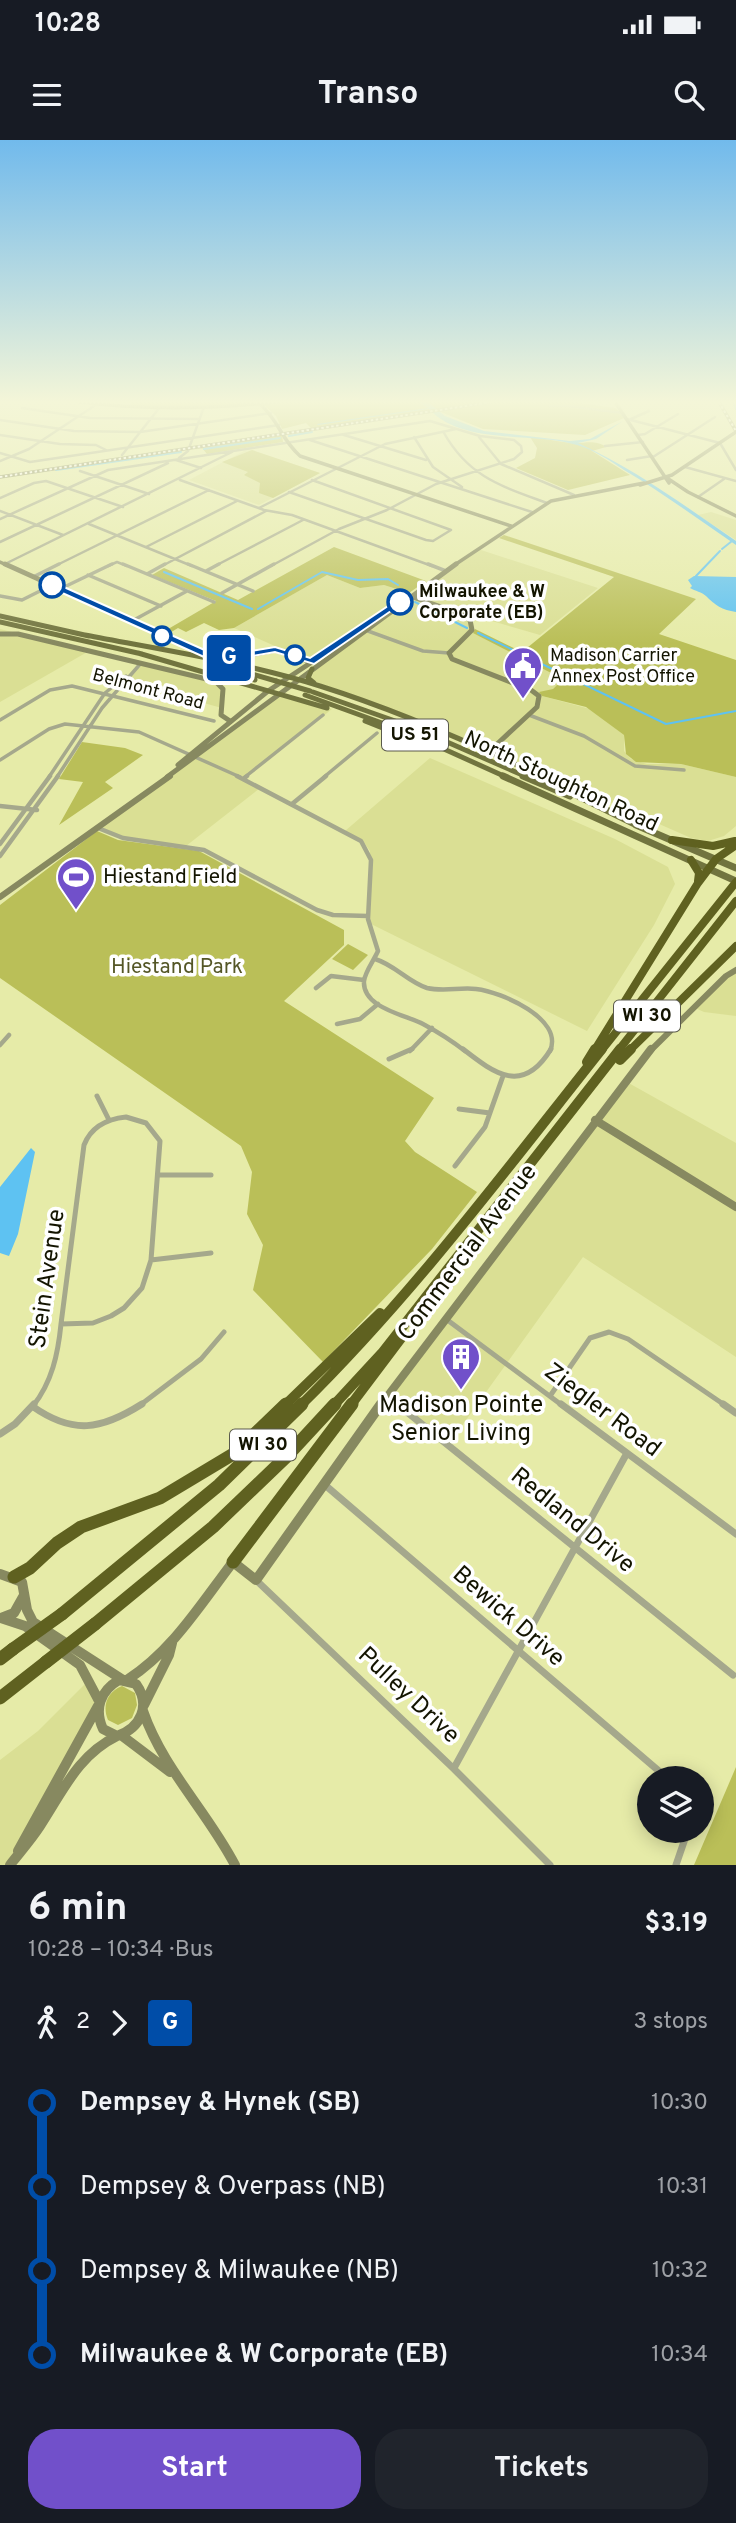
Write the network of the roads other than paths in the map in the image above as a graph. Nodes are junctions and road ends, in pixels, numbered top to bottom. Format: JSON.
{"nodes":[{"id":1,"x":36,"y":482,"type":"edge"},
{"id":2,"x":45,"y":482,"type":"edge"},
{"id":3,"x":81,"y":482,"type":"edge"},
{"id":4,"x":115,"y":482,"type":"edge"},
{"id":5,"x":127,"y":482,"type":"edge"},
{"id":6,"x":175,"y":482,"type":"edge"},
{"id":7,"x":187,"y":482,"type":"edge"},
{"id":8,"x":307,"y":482,"type":"edge"},
{"id":9,"x":319,"y":482,"type":"edge"},
{"id":10,"x":378,"y":482,"type":"edge"},
{"id":11,"x":454,"y":482,"type":"edge"},
{"id":12,"x":501,"y":482,"type":"edge"},
{"id":13,"x":545,"y":482,"type":"edge"},
{"id":14,"x":646,"y":482,"type":"edge"},
{"id":15,"x":665,"y":482,"type":"edge"},
{"id":16,"x":672,"y":482,"type":"edge"},
{"id":17,"x":719,"y":482,"type":"edge"},
{"id":18,"x":440,"y":483,"type":"joint"},
{"id":19,"x":669,"y":483,"type":"joint"},
{"id":20,"x":122,"y":485,"type":"junction"},
{"id":21,"x":68,"y":488,"type":"junction"},
{"id":22,"x":209,"y":490,"type":"junction"},
{"id":23,"x":684,"y":490,"type":"junction"},
{"id":24,"x":289,"y":492,"type":"junction"},
{"id":25,"x":468,"y":492,"type":"junction"},
{"id":26,"x":150,"y":494,"type":"junction"},
{"id":27,"x":416,"y":495,"type":"junction"},
{"id":28,"x":574,"y":495,"type":"junction"},
{"id":29,"x":95,"y":497,"type":"junction"},
{"id":30,"x":698,"y":497,"type":"junction"},
{"id":31,"x":0,"y":498,"type":"edge"},
{"id":32,"x":237,"y":500,"type":"junction"},
{"id":33,"x":547,"y":503,"type":"junction"},
{"id":34,"x":123,"y":507,"type":"junction"},
{"id":35,"x":259,"y":508,"type":"junction"},
{"id":36,"x":393,"y":508,"type":"junction"},
{"id":37,"x":736,"y":510,"type":"edge"},
{"id":38,"x":0,"y":511,"type":"edge"},
{"id":39,"x":267,"y":511,"type":"junction"},
{"id":40,"x":532,"y":512,"type":"junction"},
{"id":41,"x":10,"y":515,"type":"junction"},
{"id":42,"x":733,"y":515,"type":"edge"},
{"id":43,"x":0,"y":519,"type":"edge"},
{"id":44,"x":304,"y":519,"type":"junction"},
{"id":45,"x":365,"y":519,"type":"junction"},
{"id":46,"x":88,"y":524,"type":"junction"},
{"id":47,"x":36,"y":525,"type":"junction"},
{"id":48,"x":511,"y":526,"type":"junction"},
{"id":49,"x":335,"y":531,"type":"junction"},
{"id":50,"x":64,"y":536,"type":"junction"},
{"id":51,"x":118,"y":536,"type":"junction"},
{"id":52,"x":0,"y":542,"type":"edge"},
{"id":53,"x":146,"y":547,"type":"junction"},
{"id":54,"x":175,"y":559,"type":"junction"},
{"id":55,"x":2,"y":563,"type":"edge"},
{"id":56,"x":446,"y":571,"type":"junction"},
{"id":57,"x":205,"y":572,"type":"junction"},
{"id":58,"x":147,"y":574,"type":"junction"},
{"id":59,"x":88,"y":575,"type":"junction"},
{"id":60,"x":33,"y":577,"type":"junction"},
{"id":61,"x":52,"y":585,"type":"junction"},
{"id":62,"x":237,"y":585,"type":"junction"},
{"id":63,"x":60,"y":589,"type":"junction"},
{"id":64,"x":188,"y":591,"type":"junction"},
{"id":65,"x":253,"y":592,"type":"dead end"},
{"id":66,"x":222,"y":593,"type":"dead end"},
{"id":67,"x":0,"y":596,"type":"edge"},
{"id":68,"x":411,"y":596,"type":"junction"},
{"id":69,"x":214,"y":602,"type":"dead end"},
{"id":70,"x":161,"y":606,"type":"junction"},
{"id":71,"x":0,"y":616,"type":"edge"},
{"id":72,"x":14,"y":619,"type":"junction"},
{"id":73,"x":132,"y":621,"type":"junction"},
{"id":74,"x":0,"y":622,"type":"edge"},
{"id":75,"x":8,"y":624,"type":"junction"},
{"id":76,"x":364,"y":630,"type":"junction"},
{"id":77,"x":1,"y":634,"type":"edge"},
{"id":78,"x":85,"y":635,"type":"junction"},
{"id":79,"x":138,"y":653,"type":"junction"},
{"id":80,"x":449,"y":653,"type":"junction"},
{"id":81,"x":141,"y":663,"type":"junction"},
{"id":82,"x":311,"y":665,"type":"junction"},
{"id":83,"x":130,"y":674,"type":"junction"},
{"id":84,"x":252,"y":677,"type":"junction"},
{"id":85,"x":288,"y":678,"type":"junction"},
{"id":86,"x":296,"y":680,"type":"junction"},
{"id":87,"x":272,"y":686,"type":"junction"},
{"id":88,"x":319,"y":686,"type":"junction"},
{"id":89,"x":254,"y":688,"type":"junction"},
{"id":90,"x":104,"y":693,"type":"junction"},
{"id":91,"x":112,"y":694,"type":"junction"},
{"id":92,"x":278,"y":694,"type":"junction"},
{"id":93,"x":307,"y":696,"type":"junction"},
{"id":94,"x":260,"y":697,"type":"junction"},
{"id":95,"x":323,"y":715,"type":"dead end"},
{"id":96,"x":529,"y":715,"type":"junction"},
{"id":97,"x":231,"y":719,"type":"junction"},
{"id":98,"x":0,"y":720,"type":"edge"},
{"id":99,"x":214,"y":721,"type":"dead end"},
{"id":100,"x":239,"y":723,"type":"junction"},
{"id":101,"x":83,"y":724,"type":"junction"},
{"id":102,"x":92,"y":725,"type":"junction"},
{"id":103,"x":377,"y":733,"type":"dead end"},
{"id":104,"x":465,"y":742,"type":"junction"},
{"id":105,"x":496,"y":745,"type":"junction"},
{"id":106,"x":193,"y":754,"type":"junction"},
{"id":107,"x":0,"y":760,"type":"edge"},
{"id":108,"x":509,"y":761,"type":"junction"},
{"id":109,"x":684,"y":769,"type":"dead end"},
{"id":110,"x":243,"y":779,"type":"junction"},
{"id":111,"x":292,"y":804,"type":"junction"},
{"id":112,"x":0,"y":806,"type":"edge"},
{"id":113,"x":28,"y":809,"type":"junction"},
{"id":114,"x":37,"y":810,"type":"junction"},
{"id":115,"x":641,"y":827,"type":"junction"},
{"id":116,"x":98,"y":828,"type":"junction"},
{"id":117,"x":672,"y":840,"type":"junction"},
{"id":118,"x":736,"y":842,"type":"edge"},
{"id":119,"x":0,"y":844,"type":"edge"},
{"id":120,"x":0,"y":856,"type":"edge"},
{"id":121,"x":716,"y":859,"type":"junction"},
{"id":122,"x":691,"y":860,"type":"junction"},
{"id":123,"x":736,"y":868,"type":"edge"},
{"id":124,"x":709,"y":869,"type":"junction"},
{"id":125,"x":698,"y":883,"type":"junction"},
{"id":126,"x":734,"y":884,"type":"edge"},
{"id":127,"x":0,"y":901,"type":"edge"},
{"id":128,"x":736,"y":901,"type":"edge"},
{"id":129,"x":368,"y":916,"type":"junction"},
{"id":130,"x":734,"y":949,"type":"edge"},
{"id":131,"x":375,"y":959,"type":"junction"},
{"id":132,"x":736,"y":970,"type":"edge"},
{"id":133,"x":364,"y":980,"type":"junction"},
{"id":134,"x":316,"y":988,"type":"dead end"},
{"id":135,"x":378,"y":1004,"type":"junction"},
{"id":136,"x":337,"y":1024,"type":"dead end"},
{"id":137,"x":432,"y":1028,"type":"junction"},
{"id":138,"x":9,"y":1035,"type":"dead end"},
{"id":139,"x":0,"y":1045,"type":"edge"},
{"id":140,"x":389,"y":1059,"type":"dead end"},
{"id":141,"x":503,"y":1076,"type":"junction"},
{"id":142,"x":97,"y":1096,"type":"dead end"},
{"id":143,"x":458,"y":1110,"type":"dead end"},
{"id":144,"x":555,"y":1110,"type":"junction"},
{"id":145,"x":490,"y":1113,"type":"junction"},
{"id":146,"x":109,"y":1120,"type":"junction"},
{"id":147,"x":595,"y":1120,"type":"junction"},
{"id":148,"x":558,"y":1130,"type":"junction"},
{"id":149,"x":454,"y":1166,"type":"dead end"},
{"id":150,"x":158,"y":1175,"type":"junction"},
{"id":151,"x":211,"y":1175,"type":"dead end"},
{"id":152,"x":736,"y":1207,"type":"edge"},
{"id":153,"x":440,"y":1251,"type":"junction"},
{"id":154,"x":211,"y":1253,"type":"dead end"},
{"id":155,"x":151,"y":1260,"type":"junction"},
{"id":156,"x":444,"y":1276,"type":"junction"},
{"id":157,"x":445,"y":1318,"type":"junction"},
{"id":158,"x":61,"y":1324,"type":"junction"},
{"id":159,"x":224,"y":1332,"type":"dead end"},
{"id":160,"x":550,"y":1395,"type":"junction"},
{"id":161,"x":387,"y":1397,"type":"junction"},
{"id":162,"x":32,"y":1406,"type":"junction"},
{"id":163,"x":736,"y":1413,"type":"edge"},
{"id":164,"x":0,"y":1434,"type":"edge"},
{"id":165,"x":627,"y":1453,"type":"junction"},
{"id":166,"x":324,"y":1484,"type":"junction"},
{"id":167,"x":736,"y":1534,"type":"edge"},
{"id":168,"x":575,"y":1548,"type":"junction"},
{"id":169,"x":233,"y":1562,"type":"junction"},
{"id":170,"x":5,"y":1577,"type":"edge"},
{"id":171,"x":256,"y":1580,"type":"junction"},
{"id":172,"x":24,"y":1593,"type":"junction"},
{"id":173,"x":1,"y":1618,"type":"edge"},
{"id":174,"x":172,"y":1642,"type":"junction"},
{"id":175,"x":518,"y":1651,"type":"junction"},
{"id":176,"x":0,"y":1658,"type":"edge"},
{"id":177,"x":733,"y":1675,"type":"dead end"},
{"id":178,"x":125,"y":1680,"type":"junction"},
{"id":179,"x":0,"y":1698,"type":"edge"},
{"id":180,"x":99,"y":1703,"type":"junction"},
{"id":181,"x":144,"y":1708,"type":"junction"},
{"id":182,"x":119,"y":1736,"type":"junction"},
{"id":183,"x":653,"y":1766,"type":"edge"},
{"id":184,"x":454,"y":1769,"type":"junction"},
{"id":185,"x":173,"y":1774,"type":"junction"},
{"id":186,"x":684,"y":1843,"type":"edge"},
{"id":187,"x":13,"y":1860,"type":"edge"},
{"id":188,"x":236,"y":1865,"type":"edge"},
{"id":189,"x":550,"y":1865,"type":"edge"},
{"id":190,"x":676,"y":1865,"type":"edge"}],
"edges":[{"from":1,"to":31,"type":"street"},
{"from":2,"to":21,"type":"street"},
{"from":3,"to":21,"type":"street"},
{"from":4,"to":20,"type":"street"},
{"from":5,"to":20,"type":"street"},
{"from":6,"to":26,"type":"street"},
{"from":7,"to":22,"type":"street"},
{"from":8,"to":24,"type":"street"},
{"from":9,"to":36,"type":"street"},
{"from":10,"to":27,"type":"street"},
{"from":11,"to":25,"type":"street"},
{"from":12,"to":33,"type":"street"},
{"from":13,"to":28,"type":"street"},
{"from":14,"to":28,"type":"street"},
{"from":15,"to":19,"type":"street"},
{"from":16,"to":23,"type":"street"},
{"from":17,"to":30,"type":"street"},
{"from":18,"to":25,"type":"street"},
{"from":18,"to":27,"type":"street"},
{"from":19,"to":23,"type":"street"},
{"from":20,"to":26,"type":"street"},
{"from":20,"to":29,"type":"street"},
{"from":21,"to":29,"type":"street"},
{"from":21,"to":41,"type":"street"},
{"from":22,"to":32,"type":"street"},
{"from":22,"to":51,"type":"street"},
{"from":23,"to":30,"type":"street"},
{"from":24,"to":35,"type":"street"},
{"from":24,"to":45,"type":"street"},
{"from":25,"to":40,"type":"street"},
{"from":26,"to":34,"type":"street"},
{"from":27,"to":36,"type":"street"},
{"from":27,"to":48,"type":"street"},
{"from":28,"to":33,"type":"street"},
{"from":29,"to":34,"type":"street"},
{"from":29,"to":47,"type":"street"},
{"from":30,"to":42,"type":"street"},
{"from":32,"to":35,"type":"street"},
{"from":32,"to":53,"type":"street"},
{"from":33,"to":40,"type":"street"},
{"from":34,"to":46,"type":"street"},
{"from":35,"to":39,"type":"street"},
{"from":36,"to":45,"type":"street"},
{"from":36,"to":45,"type":"street"},
{"from":37,"to":42,"type":"street"},
{"from":38,"to":41,"type":"street"},
{"from":39,"to":44,"type":"street"},
{"from":39,"to":54,"type":"street"},
{"from":40,"to":48,"type":"street"},
{"from":41,"to":43,"type":"street"},
{"from":41,"to":47,"type":"street"},
{"from":44,"to":49,"type":"street"},
{"from":44,"to":57,"type":"street"},
{"from":45,"to":49,"type":"street"},
{"from":46,"to":50,"type":"street"},
{"from":46,"to":51,"type":"street"},
{"from":47,"to":50,"type":"street"},
{"from":47,"to":52,"type":"street"},
{"from":48,"to":56,"type":"street"},
{"from":49,"to":56,"type":"street"},
{"from":49,"to":62,"type":"street"},
{"from":50,"to":55,"type":"street"},
{"from":51,"to":53,"type":"street"},
{"from":51,"to":60,"type":"street"},
{"from":53,"to":54,"type":"street"},
{"from":54,"to":57,"type":"street"},
{"from":54,"to":58,"type":"street"},
{"from":55,"to":60,"type":"street"},
{"from":56,"to":68,"type":"street"},
{"from":57,"to":62,"type":"street"},
{"from":58,"to":59,"type":"street"},
{"from":58,"to":64,"type":"street"},
{"from":59,"to":63,"type":"street"},
{"from":59,"to":70,"type":"street"},
{"from":60,"to":61,"type":"street"},
{"from":61,"to":63,"type":"street"},
{"from":61,"to":67,"type":"street"},
{"from":62,"to":65,"type":"street"},
{"from":62,"to":66,"type":"street"},
{"from":63,"to":73,"type":"street"},
{"from":64,"to":69,"type":"street"},
{"from":64,"to":70,"type":"street"},
{"from":68,"to":76,"type":"street"},
{"from":68,"to":76,"type":"street"},
{"from":68,"to":80,"type":"street"},
{"from":70,"to":73,"type":"street"},
{"from":71,"to":72,"type":"main road","number":"US 51"},
{"from":72,"to":75,"type":"main road"},
{"from":72,"to":78,"type":"main road","number":"US 51"},
{"from":73,"to":82,"type":"street"},
{"from":74,"to":75,"type":"main road","number":"US 51"},
{"from":75,"to":79,"type":"main road","number":"US 51"},
{"from":76,"to":80,"type":"street"},
{"from":76,"to":82,"type":"street"},
{"from":76,"to":82,"type":"street"},
{"from":77,"to":81,"type":"street"},
{"from":78,"to":84,"type":"main road","number":"US 51"},
{"from":78,"to":85,"type":"main road"},
{"from":79,"to":84,"type":"main road","number":"US 51"},
{"from":79,"to":89,"type":"main road"},
{"from":80,"to":96,"type":"street"},
{"from":81,"to":83,"type":"street"},
{"from":81,"to":97,"type":"street"},
{"from":82,"to":85,"type":"street"},
{"from":82,"to":86,"type":"street"},
{"from":82,"to":88,"type":"main road"},
{"from":83,"to":90,"type":"street"},
{"from":83,"to":91,"type":"street"},
{"from":84,"to":87,"type":"main road","name":"North Stoughton Road","number":"US 51"},
{"from":85,"to":86,"type":"main road"},
{"from":85,"to":87,"type":"street"},
{"from":86,"to":88,"type":"main road"},
{"from":86,"to":92,"type":"street"},
{"from":87,"to":89,"type":"main road"},
{"from":87,"to":92,"type":"main road"},
{"from":87,"to":93,"type":"main road","name":"North Stoughton Road","number":"US 51","bridge":true},
{"from":87,"to":94,"type":"street"},
{"from":88,"to":93,"type":"main road"},
{"from":88,"to":104,"type":"main road"},
{"from":89,"to":94,"type":"main road"},
{"from":90,"to":91,"type":"street","name":"Belmont Road"},
{"from":90,"to":98,"type":"street","name":"Belmont Road"},
{"from":90,"to":101,"type":"street"},
{"from":91,"to":99,"type":"street","name":"Belmont Road"},
{"from":91,"to":102,"type":"street"},
{"from":92,"to":93,"type":"main road"},
{"from":92,"to":100,"type":"street"},
{"from":93,"to":115,"type":"main road","name":"North Stoughton Road","number":"US 51"},
{"from":93,"to":122,"type":"main road","name":"North Stoughton Road","number":"US 51"},
{"from":94,"to":97,"type":"street"},
{"from":95,"to":110,"type":"street"},
{"from":96,"to":105,"type":"street"},
{"from":96,"to":109,"type":"street"},
{"from":97,"to":100,"type":"street"},
{"from":97,"to":106,"type":"street"},
{"from":100,"to":106,"type":"street"},
{"from":101,"to":102,"type":"street"},
{"from":101,"to":107,"type":"street"},
{"from":101,"to":113,"type":"street"},
{"from":102,"to":106,"type":"street"},
{"from":102,"to":114,"type":"street"},
{"from":103,"to":111,"type":"street"},
{"from":104,"to":105,"type":"main road"},
{"from":104,"to":108,"type":"main road"},
{"from":105,"to":108,"type":"main road"},
{"from":106,"to":110,"type":"street"},
{"from":106,"to":116,"type":"street"},
{"from":108,"to":115,"type":"main road"},
{"from":110,"to":111,"type":"street"},
{"from":111,"to":129,"type":"street"},
{"from":112,"to":113,"type":"street"},
{"from":113,"to":114,"type":"street"},
{"from":113,"to":119,"type":"street"},
{"from":114,"to":120,"type":"street"},
{"from":115,"to":117,"type":"main road","name":"North Stoughton Road","number":"US 51"},
{"from":116,"to":127,"type":"street"},
{"from":116,"to":129,"type":"street"},
{"from":117,"to":118,"type":"highway"},
{"from":117,"to":121,"type":"main road","name":"North Stoughton Road","number":"US 51"},
{"from":118,"to":121,"type":"highway"},
{"from":121,"to":123,"type":"main road","name":"North Stoughton Road","number":"US 51"},
{"from":121,"to":124,"type":"highway"},
{"from":122,"to":124,"type":"main road","name":"North Stoughton Road","number":"US 51"},
{"from":122,"to":125,"type":"highway"},
{"from":124,"to":125,"type":"highway"},
{"from":124,"to":126,"type":"main road","name":"North Stoughton Road","number":"US 51"},
{"from":125,"to":144,"type":"highway"},
{"from":126,"to":144,"type":"highway","number":"WI 30"},
{"from":128,"to":148,"type":"highway","number":"WI 30"},
{"from":129,"to":131,"type":"street"},
{"from":130,"to":148,"type":"highway"},
{"from":131,"to":133,"type":"street"},
{"from":131,"to":141,"type":"street"},
{"from":132,"to":147,"type":"street","name":"Commercial Avenue"},
{"from":133,"to":134,"type":"street"},
{"from":133,"to":135,"type":"street"},
{"from":135,"to":136,"type":"street"},
{"from":135,"to":137,"type":"street"},
{"from":137,"to":140,"type":"street"},
{"from":137,"to":141,"type":"street"},
{"from":138,"to":139,"type":"street"},
{"from":141,"to":145,"type":"street"},
{"from":142,"to":146,"type":"street"},
{"from":143,"to":145,"type":"street"},
{"from":144,"to":153,"type":"highway","number":"WI 30"},
{"from":145,"to":149,"type":"street"},
{"from":146,"to":150,"type":"street"},
{"from":146,"to":158,"type":"street","name":"Stein Avenue"},
{"from":147,"to":152,"type":"street"},
{"from":147,"to":157,"type":"street","name":"Commercial Avenue"},
{"from":148,"to":156,"type":"highway","number":"WI 30"},
{"from":150,"to":151,"type":"street"},
{"from":150,"to":155,"type":"street"},
{"from":153,"to":170,"type":"highway"},
{"from":153,"to":176,"type":"highway","number":"WI 30","bridge":true},
{"from":154,"to":155,"type":"street"},
{"from":155,"to":158,"type":"street"},
{"from":156,"to":169,"type":"highway"},
{"from":156,"to":179,"type":"highway","number":"WI 30","bridge":true},
{"from":157,"to":160,"type":"street","name":"Ziegler Road"},
{"from":157,"to":161,"type":"street","name":"Commercial Avenue"},
{"from":158,"to":162,"type":"street","name":"Stein Avenue"},
{"from":159,"to":162,"type":"street"},
{"from":160,"to":163,"type":"street"},
{"from":160,"to":165,"type":"street","name":"Ziegler Road"},
{"from":161,"to":166,"type":"street","name":"Commercial Avenue"},
{"from":161,"to":168,"type":"street","name":"Redland Drive"},
{"from":162,"to":164,"type":"street","name":"Stein Avenue"},
{"from":165,"to":167,"type":"street","name":"Ziegler Road"},
{"from":165,"to":168,"type":"street"},
{"from":166,"to":171,"type":"street","name":"Commercial Avenue"},
{"from":166,"to":175,"type":"street","name":"Bewick Drive"},
{"from":168,"to":175,"type":"street"},
{"from":168,"to":177,"type":"street","name":"Redland Drive"},
{"from":169,"to":171,"type":"street","name":"Pulley Drive"},
{"from":169,"to":174,"type":"street"},
{"from":170,"to":172,"type":"street"},
{"from":171,"to":184,"type":"street","name":"Pulley Drive"},
{"from":172,"to":173,"type":"street"},
{"from":172,"to":178,"type":"street"},
{"from":173,"to":180,"type":"street"},
{"from":174,"to":178,"type":"street"},
{"from":174,"to":181,"type":"street"},
{"from":175,"to":183,"type":"street","name":"Bewick Drive"},
{"from":175,"to":184,"type":"street"},
{"from":178,"to":180,"type":"street"},
{"from":178,"to":181,"type":"street"},
{"from":180,"to":182,"type":"street"},
{"from":180,"to":187,"type":"street"},
{"from":181,"to":182,"type":"street"},
{"from":181,"to":185,"type":"street"},
{"from":182,"to":185,"type":"street"},
{"from":182,"to":187,"type":"street"},
{"from":184,"to":189,"type":"street","name":"Pulley Drive"},
{"from":185,"to":188,"type":"street"},
{"from":186,"to":190,"type":"street"}]}
